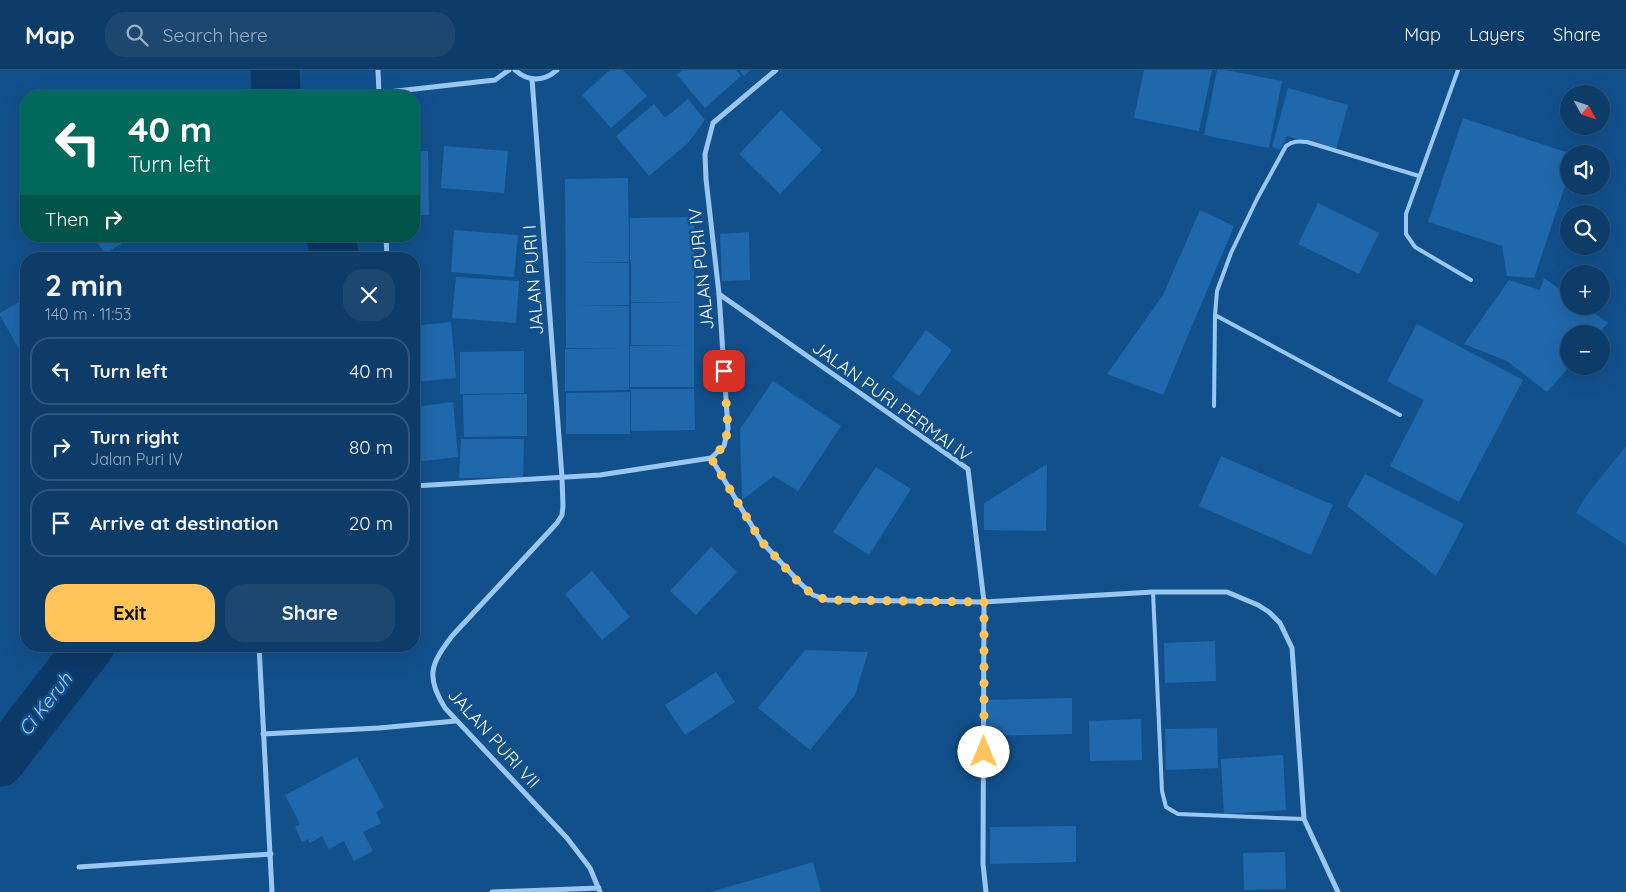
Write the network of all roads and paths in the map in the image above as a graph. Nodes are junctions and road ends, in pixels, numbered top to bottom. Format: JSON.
{"nodes":[{"id":1,"x":378,"y":70,"type":"edge"},
{"id":2,"x":510,"y":70,"type":"edge"},
{"id":3,"x":515,"y":70,"type":"edge"},
{"id":4,"x":557,"y":70,"type":"edge"},
{"id":5,"x":776,"y":70,"type":"edge"},
{"id":6,"x":1458,"y":70,"type":"edge"},
{"id":7,"x":532,"y":79,"type":"junction"},
{"id":8,"x":379,"y":90,"type":"edge"},
{"id":9,"x":418,"y":90,"type":"edge"},
{"id":10,"x":1419,"y":176,"type":"junction"},
{"id":11,"x":1471,"y":280,"type":"dead end"},
{"id":12,"x":719,"y":294,"type":"junction"},
{"id":13,"x":1214,"y":315,"type":"junction"},
{"id":14,"x":1214,"y":406,"type":"dead end"},
{"id":15,"x":1400,"y":415,"type":"dead end"},
{"id":16,"x":711,"y":458,"type":"junction"},
{"id":17,"x":562,"y":478,"type":"junction"},
{"id":18,"x":420,"y":486,"type":"edge"},
{"id":19,"x":1153,"y":592,"type":"junction"},
{"id":20,"x":984,"y":602,"type":"junction"},
{"id":21,"x":260,"y":652,"type":"edge"},
{"id":22,"x":456,"y":721,"type":"junction"},
{"id":23,"x":263,"y":734,"type":"junction"},
{"id":24,"x":1304,"y":819,"type":"junction"},
{"id":25,"x":270,"y":854,"type":"junction"},
{"id":26,"x":79,"y":867,"type":"dead end"},
{"id":27,"x":600,"y":890,"type":"edge"},
{"id":28,"x":272,"y":892,"type":"edge"},
{"id":29,"x":492,"y":892,"type":"edge"},
{"id":30,"x":986,"y":892,"type":"edge"},
{"id":31,"x":1338,"y":892,"type":"edge"}],
"edges":[{"from":1,"to":8,"type":"street"},
{"from":2,"to":9,"type":"street"},
{"from":3,"to":7,"type":"street"},
{"from":4,"to":7,"type":"street"},
{"from":5,"to":12,"type":"street","name":"JALAN PURI IV"},
{"from":6,"to":10,"type":"lane"},
{"from":7,"to":17,"type":"street","name":"JALAN PURI I"},
{"from":10,"to":11,"type":"lane"},
{"from":10,"to":13,"type":"lane"},
{"from":12,"to":16,"type":"street","name":"JALAN PURI IV"},
{"from":12,"to":20,"type":"street","name":"JALAN PURI PERMAI IV"},
{"from":13,"to":14,"type":"lane"},
{"from":13,"to":15,"type":"lane"},
{"from":16,"to":17,"type":"street"},
{"from":16,"to":20,"type":"street"},
{"from":17,"to":18,"type":"street"},
{"from":17,"to":22,"type":"street","name":"JALAN PURI VII"},
{"from":19,"to":20,"type":"street"},
{"from":19,"to":24,"type":"street"},
{"from":19,"to":24,"type":"lane"},
{"from":20,"to":30,"type":"street","name":"JALAN PURI PERMAI IV"},
{"from":21,"to":23,"type":"street"},
{"from":22,"to":23,"type":"street"},
{"from":22,"to":27,"type":"street","name":"JALAN PURI VII"},
{"from":23,"to":25,"type":"street"},
{"from":24,"to":31,"type":"street"},
{"from":25,"to":26,"type":"street"},
{"from":25,"to":28,"type":"street"},
{"from":27,"to":29,"type":"street"}]}
